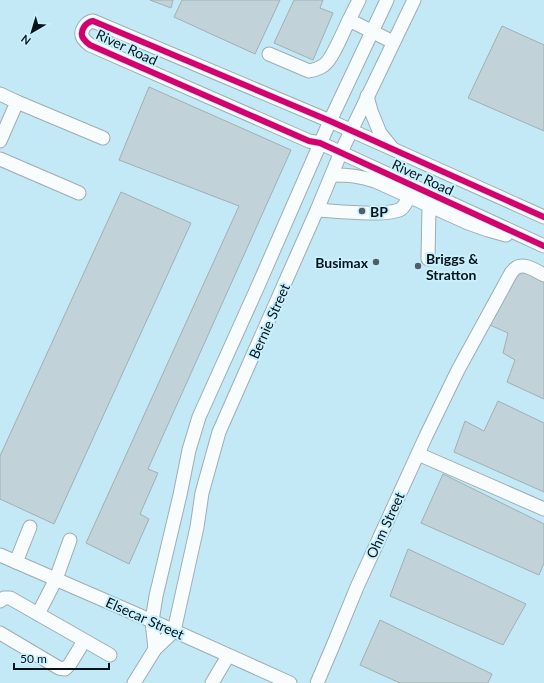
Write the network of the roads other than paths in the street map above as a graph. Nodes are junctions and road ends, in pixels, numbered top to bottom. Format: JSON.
{"nodes":[{"id":1,"x":359,"y":0,"type":"edge"},
{"id":2,"x":387,"y":0,"type":"edge"},
{"id":3,"x":414,"y":0,"type":"edge"},
{"id":4,"x":349,"y":20,"type":"junction"},
{"id":5,"x":373,"y":31,"type":"junction"},
{"id":6,"x":393,"y":42,"type":"junction"},
{"id":7,"x":269,"y":54,"type":"dead end"},
{"id":8,"x":0,"y":94,"type":"edge"},
{"id":9,"x":368,"y":96,"type":"junction"},
{"id":10,"x":17,"y":102,"type":"junction"},
{"id":11,"x":330,"y":121,"type":"junction"},
{"id":12,"x":351,"y":131,"type":"junction"},
{"id":13,"x":103,"y":138,"type":"dead end"},
{"id":14,"x":0,"y":141,"type":"edge"},
{"id":15,"x":320,"y":143,"type":"junction"},
{"id":16,"x":392,"y":150,"type":"junction"},
{"id":17,"x":341,"y":152,"type":"junction"},
{"id":18,"x":0,"y":159,"type":"edge"},
{"id":19,"x":332,"y":175,"type":"junction"},
{"id":20,"x":79,"y":194,"type":"dead end"},
{"id":21,"x":409,"y":196,"type":"junction"},
{"id":22,"x":429,"y":206,"type":"junction"},
{"id":23,"x":318,"y":210,"type":"junction"},
{"id":24,"x":544,"y":216,"type":"edge"},
{"id":25,"x":526,"y":237,"type":"junction"},
{"id":26,"x":544,"y":246,"type":"edge"},
{"id":27,"x":428,"y":260,"type":"dead end"},
{"id":28,"x":544,"y":275,"type":"edge"},
{"id":29,"x":418,"y":454,"type":"junction"},
{"id":30,"x":544,"y":509,"type":"edge"},
{"id":31,"x":30,"y":527,"type":"dead end"},
{"id":32,"x":70,"y":540,"type":"dead end"},
{"id":33,"x":0,"y":555,"type":"edge"},
{"id":34,"x":16,"y":562,"type":"junction"},
{"id":35,"x":56,"y":579,"type":"junction"},
{"id":36,"x":0,"y":601,"type":"edge"},
{"id":37,"x":38,"y":614,"type":"junction"},
{"id":38,"x":152,"y":621,"type":"junction"},
{"id":39,"x":174,"y":631,"type":"junction"},
{"id":40,"x":0,"y":633,"type":"edge"},
{"id":41,"x":84,"y":640,"type":"junction"},
{"id":42,"x":155,"y":649,"type":"junction"},
{"id":43,"x":110,"y":655,"type":"dead end"},
{"id":44,"x":228,"y":656,"type":"junction"},
{"id":45,"x":134,"y":683,"type":"edge"},
{"id":46,"x":212,"y":683,"type":"edge"},
{"id":47,"x":290,"y":683,"type":"edge"},
{"id":48,"x":317,"y":683,"type":"edge"}],
"edges":[{"from":1,"to":4,"type":"street"},
{"from":2,"to":5,"type":"street","name":"Bernie Street"},
{"from":3,"to":6,"type":"street","name":"Bernie Street"},
{"from":4,"to":5,"type":"street"},
{"from":4,"to":7,"type":"street"},
{"from":5,"to":6,"type":"street"},
{"from":5,"to":11,"type":"street","name":"Bernie Street"},
{"from":6,"to":9,"type":"street","name":"Bernie Street"},
{"from":8,"to":10,"type":"street"},
{"from":9,"to":12,"type":"street","name":"Bernie Street"},
{"from":9,"to":16,"type":"street"},
{"from":10,"to":13,"type":"street"},
{"from":10,"to":14,"type":"street"},
{"from":11,"to":12,"type":"street","name":"River Road"},
{"from":11,"to":15,"type":"street","name":"Bernie Street"},
{"from":11,"to":15,"type":"street","name":"River Road"},
{"from":12,"to":16,"type":"street","name":"River Road"},
{"from":12,"to":17,"type":"street","name":"Bernie Street"},
{"from":15,"to":17,"type":"street","name":"River Road"},
{"from":15,"to":38,"type":"street","name":"Bernie Street"},
{"from":16,"to":24,"type":"street","name":"River Road"},
{"from":17,"to":19,"type":"street","name":"Bernie Street"},
{"from":17,"to":25,"type":"street","name":"River Road"},
{"from":18,"to":20,"type":"street"},
{"from":19,"to":21,"type":"street"},
{"from":19,"to":23,"type":"street","name":"Bernie Street"},
{"from":21,"to":22,"type":"street"},
{"from":21,"to":23,"type":"street"},
{"from":22,"to":25,"type":"street"},
{"from":22,"to":27,"type":"street"},
{"from":23,"to":39,"type":"street","name":"Bernie Street"},
{"from":25,"to":26,"type":"street","name":"River Road"},
{"from":28,"to":29,"type":"street","name":"Ohm Street"},
{"from":29,"to":30,"type":"street"},
{"from":29,"to":48,"type":"street","name":"Ohm Street"},
{"from":31,"to":34,"type":"street"},
{"from":32,"to":35,"type":"street"},
{"from":33,"to":34,"type":"street","name":"Elsecar Street"},
{"from":34,"to":35,"type":"street","name":"Elsecar Street"},
{"from":35,"to":37,"type":"street"},
{"from":35,"to":38,"type":"street","name":"Elsecar Street"},
{"from":36,"to":37,"type":"street"},
{"from":37,"to":41,"type":"street"},
{"from":38,"to":39,"type":"street","name":"Elsecar Street"},
{"from":38,"to":42,"type":"street","name":"Bernie Street"},
{"from":39,"to":42,"type":"street"},
{"from":39,"to":44,"type":"street","name":"Elsecar Street"},
{"from":40,"to":41,"type":"street"},
{"from":41,"to":43,"type":"street"},
{"from":42,"to":45,"type":"street"},
{"from":44,"to":46,"type":"street"},
{"from":44,"to":47,"type":"street","name":"Elsecar Street"}]}
